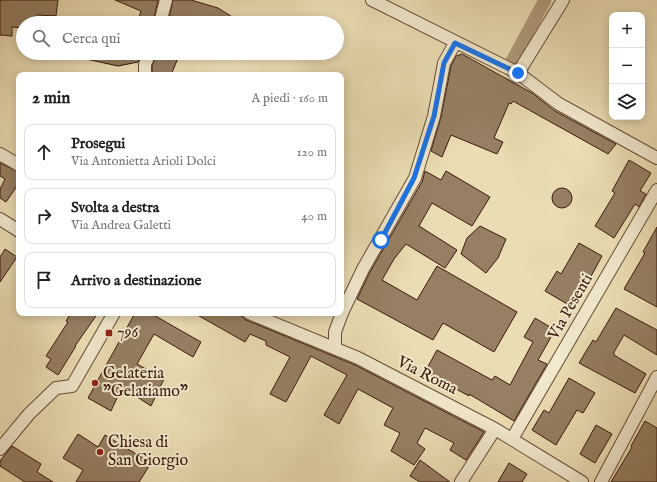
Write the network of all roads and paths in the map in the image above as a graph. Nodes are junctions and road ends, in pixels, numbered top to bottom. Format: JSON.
{"nodes":[{"id":1,"x":166,"y":0,"type":"edge"},
{"id":2,"x":372,"y":0,"type":"edge"},
{"id":3,"x":563,"y":0,"type":"edge"},
{"id":4,"x":162,"y":16,"type":"edge"},
{"id":5,"x":455,"y":43,"type":"junction"},
{"id":6,"x":147,"y":60,"type":"edge"},
{"id":7,"x":145,"y":72,"type":"edge"},
{"id":8,"x":518,"y":73,"type":"junction"},
{"id":9,"x":0,"y":154,"type":"edge"},
{"id":10,"x":657,"y":158,"type":"edge"},
{"id":11,"x":16,"y":163,"type":"edge"},
{"id":12,"x":657,"y":190,"type":"edge"},
{"id":13,"x":0,"y":219,"type":"edge"},
{"id":14,"x":16,"y":229,"type":"edge"},
{"id":15,"x":344,"y":309,"type":"edge"},
{"id":16,"x":112,"y":316,"type":"edge"},
{"id":17,"x":257,"y":316,"type":"edge"},
{"id":18,"x":341,"y":316,"type":"edge"},
{"id":19,"x":335,"y":347,"type":"junction"},
{"id":20,"x":657,"y":377,"type":"edge"},
{"id":21,"x":495,"y":429,"type":"junction"},
{"id":22,"x":512,"y":439,"type":"junction"},
{"id":23,"x":0,"y":449,"type":"edge"},
{"id":24,"x":461,"y":482,"type":"edge"},
{"id":25,"x":582,"y":482,"type":"edge"},
{"id":26,"x":601,"y":482,"type":"edge"}],
"edges":[{"from":1,"to":4,"type":"street"},
{"from":2,"to":5,"type":"street"},
{"from":3,"to":8,"type":"street"},
{"from":5,"to":8,"type":"street"},
{"from":5,"to":15,"type":"street"},
{"from":6,"to":7,"type":"street"},
{"from":8,"to":10,"type":"street"},
{"from":9,"to":11,"type":"street"},
{"from":12,"to":22,"type":"street","name":"Via Pesenti"},
{"from":13,"to":14,"type":"street"},
{"from":16,"to":23,"type":"street"},
{"from":17,"to":19,"type":"street","name":"Via Roma"},
{"from":18,"to":19,"type":"street"},
{"from":19,"to":21,"type":"street","name":"Via Roma"},
{"from":20,"to":26,"type":"street"},
{"from":21,"to":22,"type":"street","name":"Via Roma"},
{"from":21,"to":24,"type":"street"},
{"from":22,"to":25,"type":"street","name":"Via Roma"}]}
